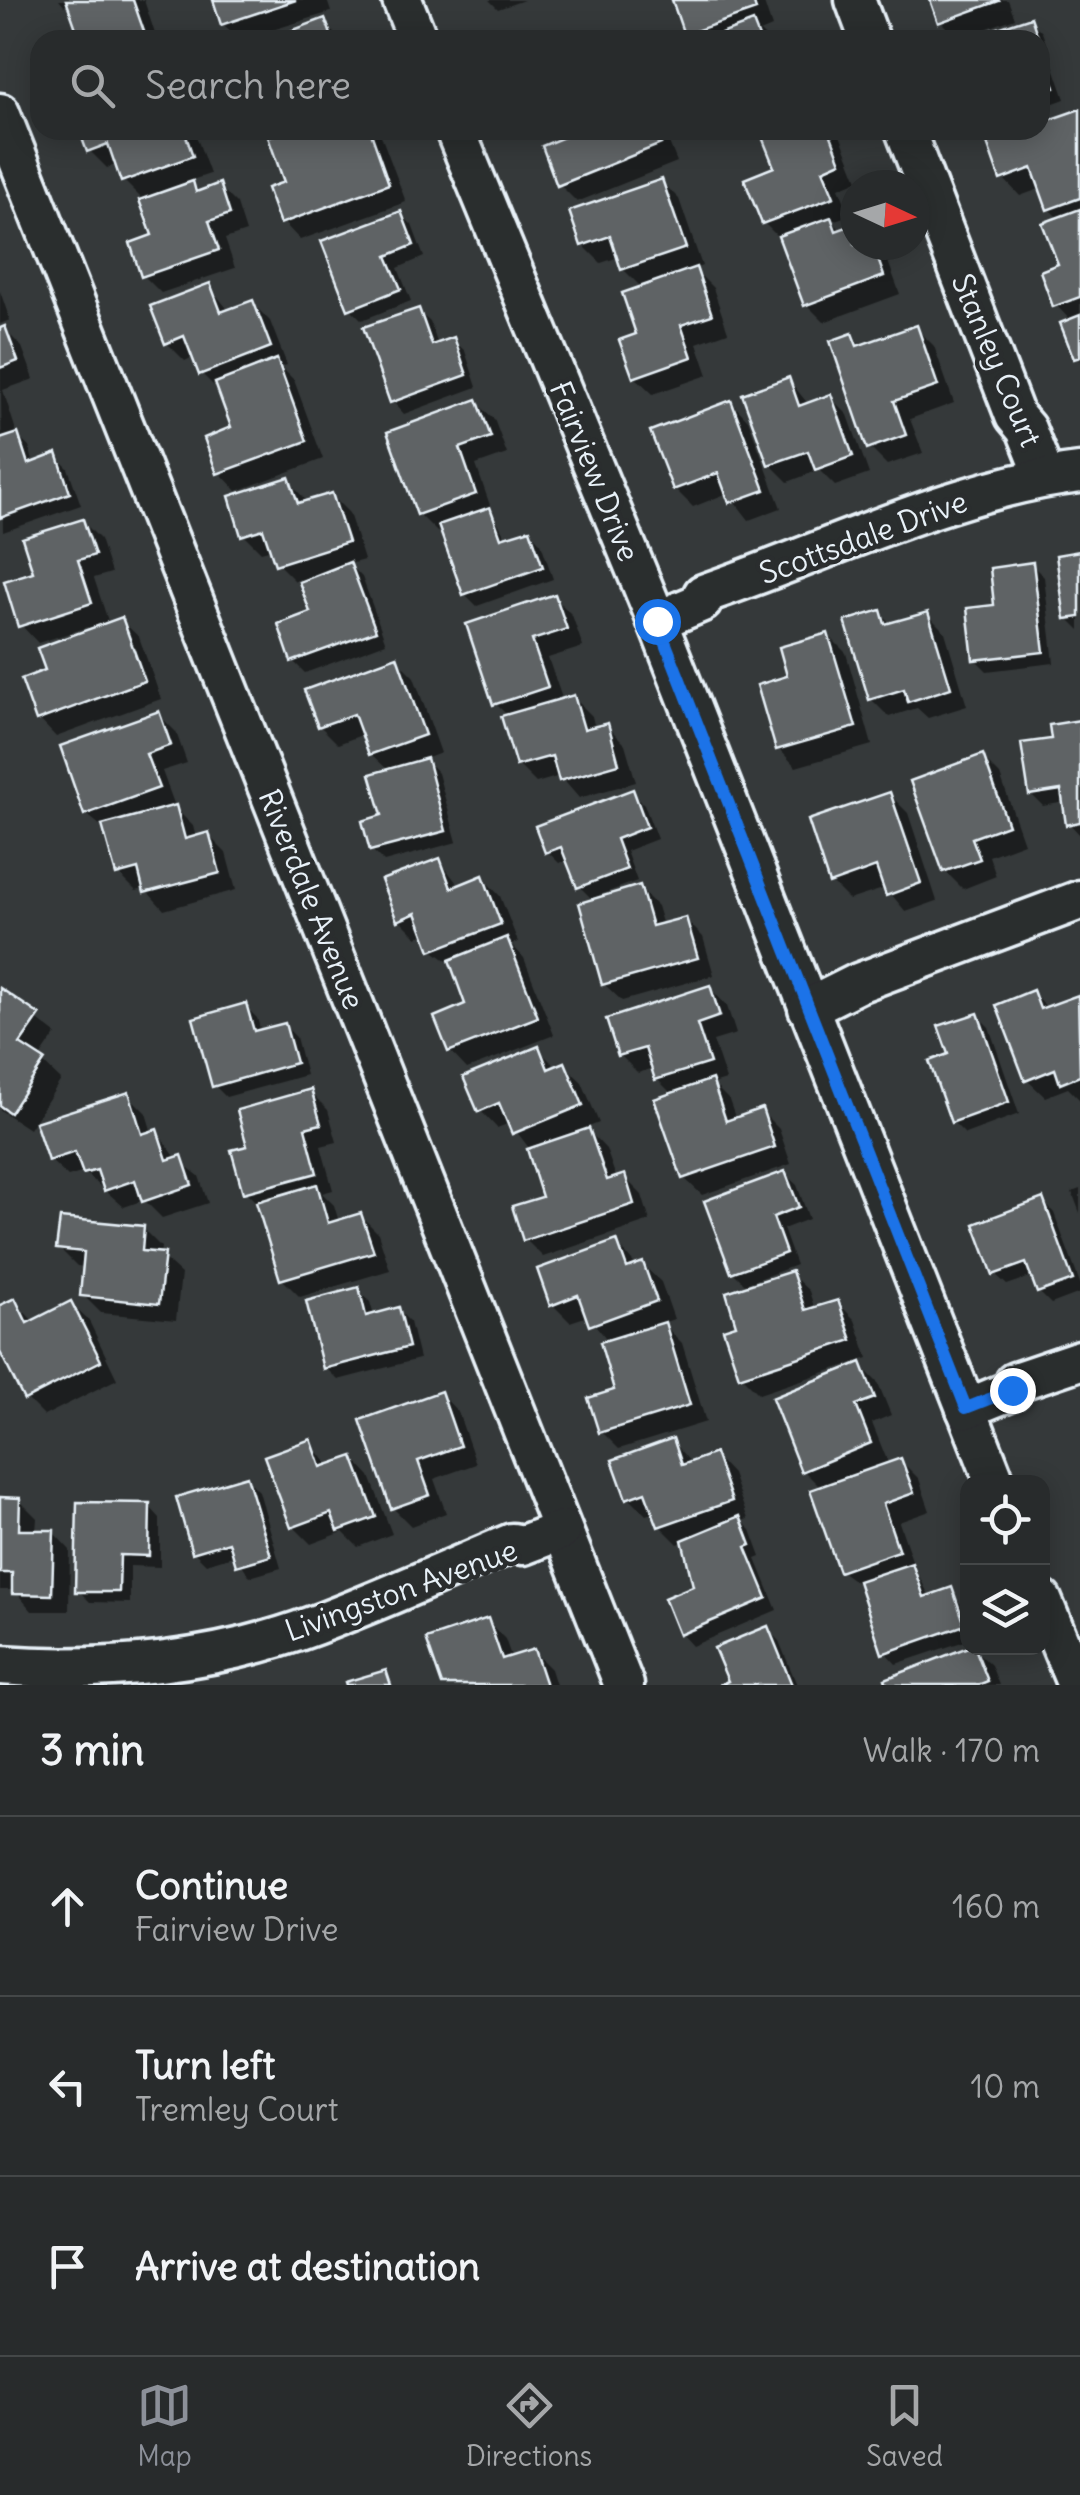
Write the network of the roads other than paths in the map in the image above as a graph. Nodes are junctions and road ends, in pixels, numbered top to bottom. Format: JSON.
{"nodes":[{"id":1,"x":402,"y":0,"type":"edge"},
{"id":2,"x":855,"y":0,"type":"edge"},
{"id":3,"x":414,"y":30,"type":"edge"},
{"id":4,"x":866,"y":30,"type":"edge"},
{"id":5,"x":0,"y":113,"type":"edge"},
{"id":6,"x":460,"y":140,"type":"edge"},
{"id":7,"x":909,"y":140,"type":"edge"},
{"id":8,"x":1062,"y":475,"type":"edge"},
{"id":9,"x":657,"y":621,"type":"junction"},
{"id":10,"x":1080,"y":900,"type":"edge"},
{"id":11,"x":808,"y":1008,"type":"junction"},
{"id":12,"x":1080,"y":1360,"type":"edge"},
{"id":13,"x":966,"y":1408,"type":"junction"},
{"id":14,"x":992,"y":1475,"type":"edge"},
{"id":15,"x":562,"y":1530,"type":"junction"},
{"id":16,"x":1050,"y":1619,"type":"edge"},
{"id":17,"x":0,"y":1665,"type":"edge"},
{"id":18,"x":624,"y":1685,"type":"edge"},
{"id":19,"x":1077,"y":1685,"type":"edge"}],
"edges":[{"from":1,"to":3,"type":"street"},
{"from":2,"to":4,"type":"street"},
{"from":5,"to":15,"type":"street","name":"Riverdale Avenue"},
{"from":6,"to":9,"type":"street","name":"Fairview Drive"},
{"from":7,"to":8,"type":"street","name":"Stanley Court"},
{"from":8,"to":9,"type":"street","name":"Scottsdale Drive"},
{"from":9,"to":11,"type":"street","name":"Fairview Drive"},
{"from":10,"to":11,"type":"street"},
{"from":11,"to":13,"type":"street","name":"Fairview Drive"},
{"from":12,"to":13,"type":"street"},
{"from":13,"to":14,"type":"street","name":"Fairview Drive"},
{"from":15,"to":17,"type":"street","name":"Livingston Avenue"},
{"from":15,"to":18,"type":"street","name":"Riverdale Avenue"},
{"from":16,"to":19,"type":"street"}]}
